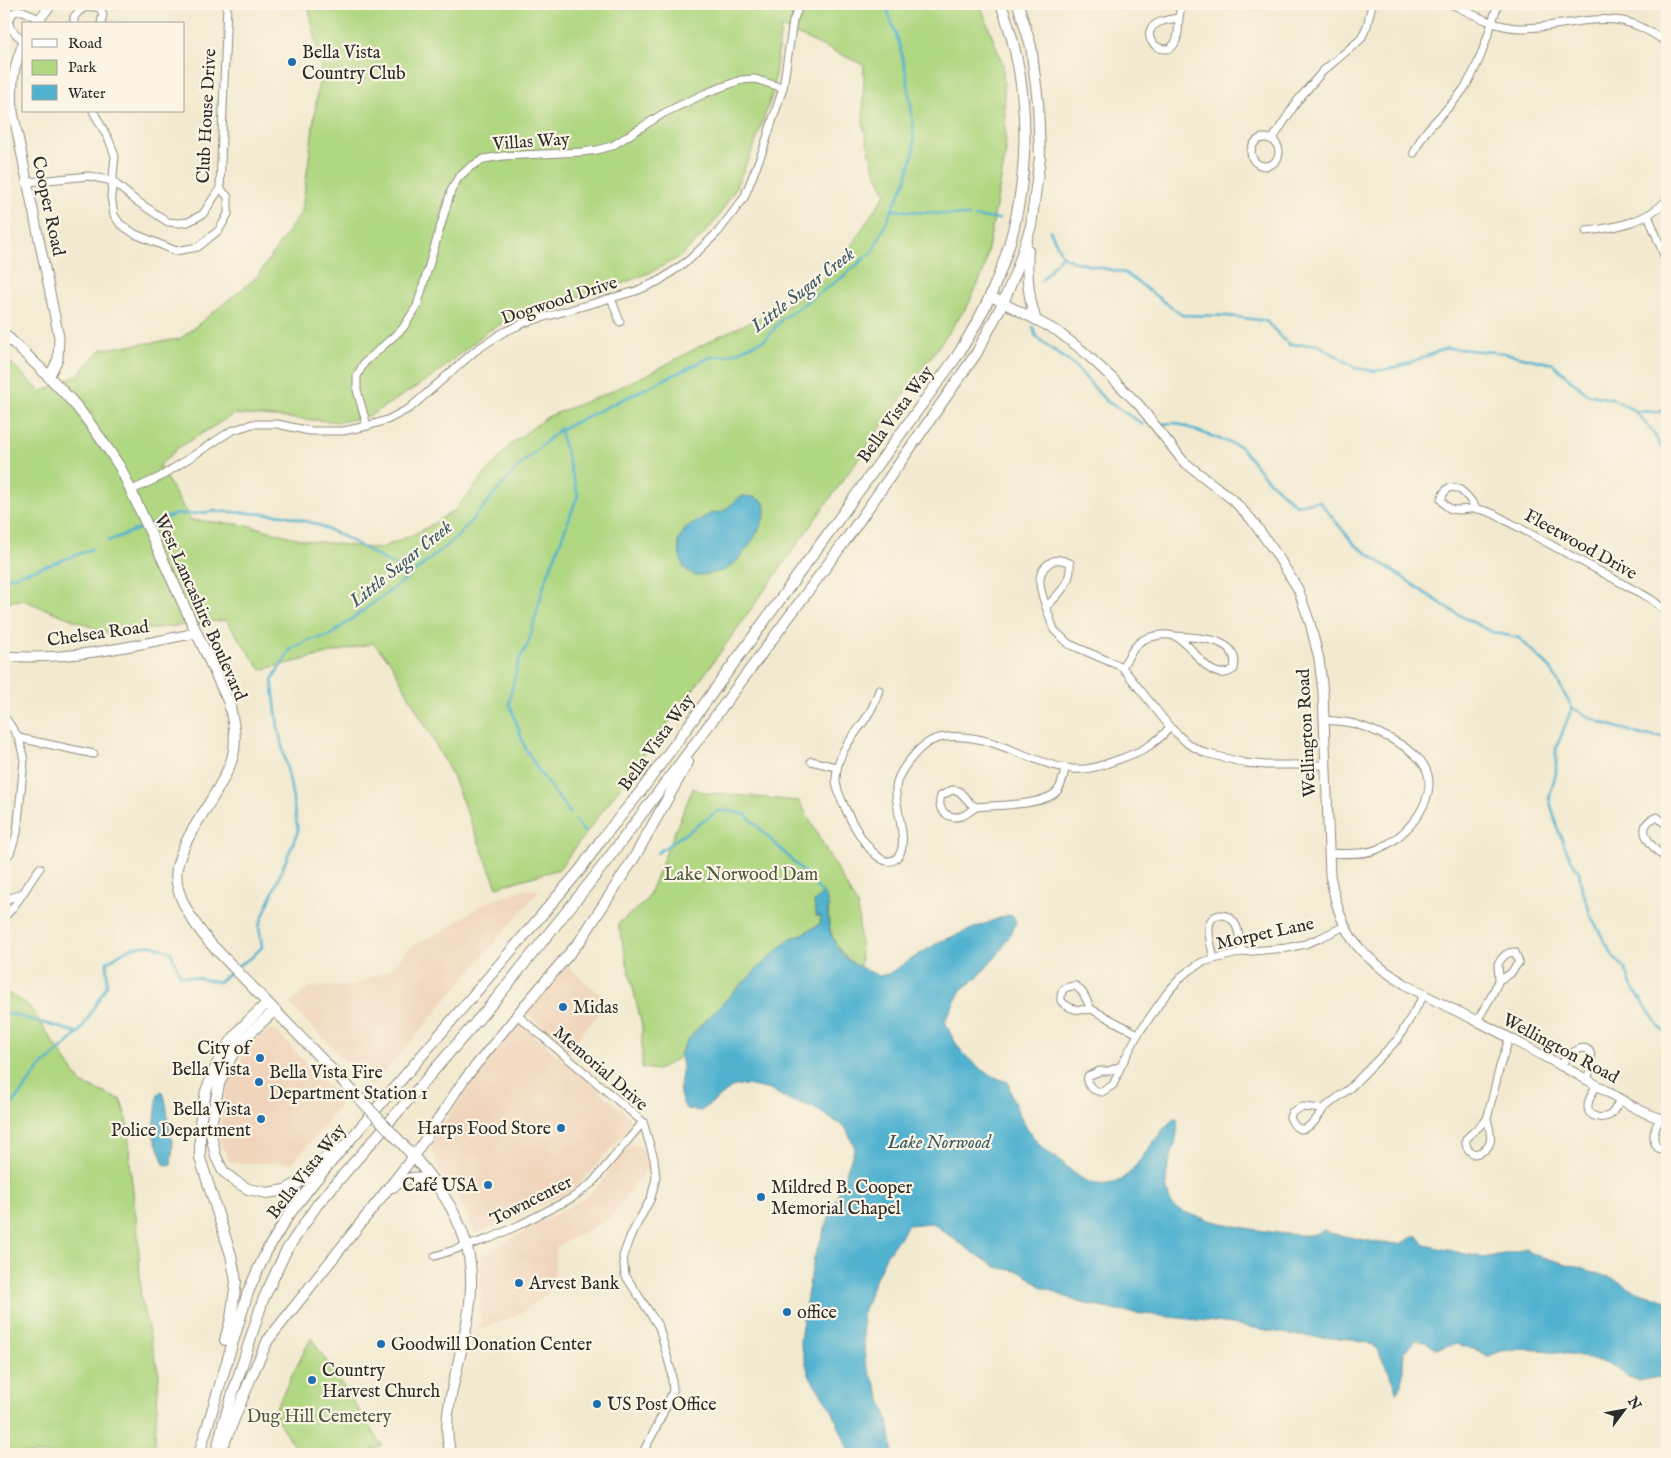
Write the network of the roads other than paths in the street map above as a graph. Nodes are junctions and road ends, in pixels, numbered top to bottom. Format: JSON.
{"nodes":[{"id":1,"x":52,"y":4,"type":"edge"},
{"id":2,"x":227,"y":4,"type":"edge"},
{"id":3,"x":800,"y":4,"type":"edge"},
{"id":4,"x":1001,"y":4,"type":"edge"},
{"id":5,"x":1018,"y":4,"type":"edge"},
{"id":6,"x":1181,"y":4,"type":"edge"},
{"id":7,"x":1372,"y":4,"type":"edge"},
{"id":8,"x":1451,"y":4,"type":"edge"},
{"id":9,"x":1498,"y":4,"type":"edge"},
{"id":10,"x":102,"y":6,"type":"edge"},
{"id":11,"x":1179,"y":18,"type":"junction"},
{"id":12,"x":36,"y":21,"type":"edge"},
{"id":13,"x":74,"y":22,"type":"edge"},
{"id":14,"x":101,"y":22,"type":"edge"},
{"id":15,"x":1492,"y":23,"type":"junction"},
{"id":16,"x":22,"y":39,"type":"edge"},
{"id":17,"x":1667,"y":42,"type":"edge"},
{"id":18,"x":22,"y":46,"type":"edge"},
{"id":19,"x":783,"y":88,"type":"junction"},
{"id":20,"x":93,"y":112,"type":"edge"},
{"id":21,"x":1272,"y":140,"type":"junction"},
{"id":22,"x":1414,"y":154,"type":"dead end"},
{"id":23,"x":112,"y":181,"type":"junction"},
{"id":24,"x":28,"y":182,"type":"junction"},
{"id":25,"x":220,"y":188,"type":"junction"},
{"id":26,"x":1667,"y":200,"type":"edge"},
{"id":27,"x":1648,"y":215,"type":"junction"},
{"id":28,"x":1031,"y":226,"type":"junction"},
{"id":29,"x":1586,"y":230,"type":"dead end"},
{"id":30,"x":1667,"y":263,"type":"edge"},
{"id":31,"x":990,"y":296,"type":"junction"},
{"id":32,"x":611,"y":298,"type":"junction"},
{"id":33,"x":1003,"y":303,"type":"junction"},
{"id":34,"x":1035,"y":318,"type":"junction"},
{"id":35,"x":620,"y":322,"type":"dead end"},
{"id":36,"x":4,"y":334,"type":"edge"},
{"id":37,"x":49,"y":377,"type":"junction"},
{"id":38,"x":367,"y":426,"type":"junction"},
{"id":39,"x":134,"y":495,"type":"junction"},
{"id":40,"x":1477,"y":509,"type":"junction"},
{"id":41,"x":1046,"y":607,"type":"junction"},
{"id":42,"x":1667,"y":612,"type":"edge"},
{"id":43,"x":196,"y":632,"type":"junction"},
{"id":44,"x":1175,"y":636,"type":"junction"},
{"id":45,"x":4,"y":656,"type":"edge"},
{"id":46,"x":1122,"y":667,"type":"junction"},
{"id":47,"x":879,"y":690,"type":"dead end"},
{"id":48,"x":4,"y":716,"type":"edge"},
{"id":49,"x":1324,"y":720,"type":"junction"},
{"id":50,"x":1170,"y":727,"type":"junction"},
{"id":51,"x":706,"y":729,"type":"junction"},
{"id":52,"x":19,"y":738,"type":"junction"},
{"id":53,"x":94,"y":754,"type":"dead end"},
{"id":54,"x":811,"y":761,"type":"dead end"},
{"id":55,"x":1324,"y":764,"type":"junction"},
{"id":56,"x":836,"y":767,"type":"junction"},
{"id":57,"x":1066,"y":768,"type":"junction"},
{"id":58,"x":976,"y":807,"type":"junction"},
{"id":59,"x":1667,"y":825,"type":"edge"},
{"id":60,"x":1329,"y":852,"type":"junction"},
{"id":61,"x":4,"y":858,"type":"edge"},
{"id":62,"x":1667,"y":859,"type":"edge"},
{"id":63,"x":40,"y":868,"type":"dead end"},
{"id":64,"x":22,"y":893,"type":"junction"},
{"id":65,"x":4,"y":901,"type":"edge"},
{"id":66,"x":4,"y":917,"type":"edge"},
{"id":67,"x":1345,"y":926,"type":"junction"},
{"id":68,"x":1242,"y":952,"type":"junction"},
{"id":69,"x":1214,"y":958,"type":"junction"},
{"id":70,"x":1499,"y":980,"type":"dead end"},
{"id":71,"x":1424,"y":995,"type":"junction"},
{"id":72,"x":270,"y":1007,"type":"junction"},
{"id":73,"x":1091,"y":1009,"type":"junction"},
{"id":74,"x":517,"y":1015,"type":"junction"},
{"id":75,"x":1477,"y":1021,"type":"junction"},
{"id":76,"x":1138,"y":1034,"type":"junction"},
{"id":77,"x":1509,"y":1039,"type":"junction"},
{"id":78,"x":1122,"y":1066,"type":"junction"},
{"id":79,"x":1560,"y":1066,"type":"junction"},
{"id":80,"x":403,"y":1076,"type":"junction"},
{"id":81,"x":1587,"y":1080,"type":"junction"},
{"id":82,"x":1596,"y":1086,"type":"junction"},
{"id":83,"x":1620,"y":1098,"type":"junction"},
{"id":84,"x":1323,"y":1109,"type":"junction"},
{"id":85,"x":1487,"y":1119,"type":"junction"},
{"id":86,"x":1664,"y":1119,"type":"edge"},
{"id":87,"x":643,"y":1122,"type":"junction"},
{"id":88,"x":1667,"y":1150,"type":"edge"},
{"id":89,"x":414,"y":1156,"type":"junction"},
{"id":90,"x":440,"y":1189,"type":"junction"},
{"id":91,"x":384,"y":1193,"type":"junction"},
{"id":92,"x":466,"y":1245,"type":"junction"},
{"id":93,"x":435,"y":1256,"type":"dead end"},
{"id":94,"x":210,"y":1413,"type":"junction"},
{"id":95,"x":199,"y":1454,"type":"edge"},
{"id":96,"x":216,"y":1454,"type":"edge"},
{"id":97,"x":220,"y":1454,"type":"edge"},
{"id":98,"x":452,"y":1454,"type":"edge"},
{"id":99,"x":642,"y":1454,"type":"edge"}],
"edges":[{"from":1,"to":12,"type":"street"},
{"from":2,"to":25,"type":"street","name":"Club House Drive"},
{"from":3,"to":19,"type":"street","name":"Dogwood Drive"},
{"from":4,"to":31,"type":"main road","name":"Bella Vista Way"},
{"from":5,"to":28,"type":"main road","name":"Bella Vista Way"},
{"from":6,"to":11,"type":"street"},
{"from":7,"to":21,"type":"street"},
{"from":8,"to":15,"type":"street"},
{"from":9,"to":15,"type":"street"},
{"from":10,"to":13,"type":"street"},
{"from":10,"to":14,"type":"street"},
{"from":11,"to":11,"type":"street"},
{"from":12,"to":16,"type":"street"},
{"from":15,"to":17,"type":"street"},
{"from":15,"to":22,"type":"street"},
{"from":18,"to":24,"type":"street","name":"Cooper Road"},
{"from":19,"to":32,"type":"street","name":"Dogwood Drive"},
{"from":19,"to":38,"type":"street","name":"Villas Way"},
{"from":20,"to":23,"type":"street"},
{"from":21,"to":21,"type":"street"},
{"from":23,"to":24,"type":"street","name":"Club House Drive"},
{"from":23,"to":25,"type":"street","name":"Club House Drive"},
{"from":23,"to":25,"type":"street"},
{"from":24,"to":37,"type":"street","name":"Cooper Road"},
{"from":26,"to":27,"type":"street"},
{"from":27,"to":29,"type":"street"},
{"from":27,"to":30,"type":"street"},
{"from":28,"to":33,"type":"main road","name":"Bella Vista Way"},
{"from":28,"to":34,"type":"main road"},
{"from":31,"to":33,"type":"street","name":"Wellington Road"},
{"from":31,"to":80,"type":"main road","name":"Bella Vista Way"},
{"from":32,"to":35,"type":"street"},
{"from":32,"to":38,"type":"street","name":"Dogwood Drive"},
{"from":33,"to":34,"type":"street","name":"Wellington Road"},
{"from":33,"to":51,"type":"main road","name":"Bella Vista Way"},
{"from":34,"to":49,"type":"street","name":"Wellington Road"},
{"from":36,"to":37,"type":"main road","name":"West Lancashire Boulevard"},
{"from":37,"to":39,"type":"main road","name":"West Lancashire Boulevard"},
{"from":38,"to":39,"type":"street","name":"Dogwood Drive"},
{"from":39,"to":43,"type":"main road","name":"West Lancashire Boulevard"},
{"from":40,"to":40,"type":"street","name":"Fleetwood Drive"},
{"from":40,"to":42,"type":"street","name":"Fleetwood Drive"},
{"from":41,"to":41,"type":"street"},
{"from":41,"to":46,"type":"street"},
{"from":43,"to":45,"type":"street","name":"Chelsea Road"},
{"from":43,"to":72,"type":"main road","name":"West Lancashire Boulevard"},
{"from":44,"to":44,"type":"street"},
{"from":44,"to":46,"type":"street"},
{"from":46,"to":50,"type":"street"},
{"from":47,"to":56,"type":"street"},
{"from":48,"to":52,"type":"street"},
{"from":49,"to":55,"type":"street","name":"Wellington Road"},
{"from":49,"to":60,"type":"street"},
{"from":50,"to":55,"type":"street"},
{"from":50,"to":57,"type":"street"},
{"from":51,"to":74,"type":"main road"},
{"from":51,"to":96,"type":"main road","name":"Bella Vista Way"},
{"from":52,"to":53,"type":"street"},
{"from":52,"to":61,"type":"street"},
{"from":54,"to":56,"type":"street"},
{"from":55,"to":60,"type":"street","name":"Wellington Road"},
{"from":56,"to":57,"type":"street"},
{"from":57,"to":58,"type":"street"},
{"from":58,"to":58,"type":"street"},
{"from":59,"to":62,"type":"street"},
{"from":60,"to":67,"type":"street","name":"Wellington Road"},
{"from":63,"to":64,"type":"street"},
{"from":64,"to":65,"type":"street"},
{"from":64,"to":66,"type":"street"},
{"from":67,"to":68,"type":"street","name":"Morpet Lane"},
{"from":67,"to":71,"type":"street","name":"Wellington Road"},
{"from":68,"to":69,"type":"street","name":"Morpet Lane"},
{"from":68,"to":69,"type":"street"},
{"from":69,"to":76,"type":"street","name":"Morpet Lane"},
{"from":70,"to":75,"type":"street"},
{"from":71,"to":75,"type":"street","name":"Wellington Road"},
{"from":71,"to":84,"type":"street"},
{"from":72,"to":80,"type":"main road"},
{"from":72,"to":89,"type":"main road","name":"West Lancashire Boulevard","bridge":true},
{"from":72,"to":94,"type":"main road"},
{"from":73,"to":73,"type":"street"},
{"from":73,"to":76,"type":"street"},
{"from":74,"to":87,"type":"street","name":"Memorial Drive"},
{"from":74,"to":89,"type":"street"},
{"from":75,"to":77,"type":"street","name":"Wellington Road"},
{"from":76,"to":78,"type":"street","name":"Morpet Lane"},
{"from":77,"to":79,"type":"street","name":"Wellington Road"},
{"from":77,"to":85,"type":"street"},
{"from":78,"to":78,"type":"street","name":"Morpet Lane"},
{"from":79,"to":81,"type":"street","name":"Wellington Road"},
{"from":79,"to":81,"type":"street"},
{"from":80,"to":94,"type":"main road","name":"Bella Vista Way"},
{"from":81,"to":82,"type":"street","name":"Wellington Road"},
{"from":82,"to":83,"type":"street","name":"Wellington Road"},
{"from":82,"to":83,"type":"street"},
{"from":83,"to":86,"type":"street","name":"Wellington Road"},
{"from":84,"to":84,"type":"street"},
{"from":85,"to":85,"type":"street"},
{"from":86,"to":88,"type":"street"},
{"from":87,"to":92,"type":"street","name":"Towncenter"},
{"from":87,"to":99,"type":"street","name":"Memorial Drive"},
{"from":89,"to":90,"type":"main road","name":"West Lancashire Boulevard"},
{"from":89,"to":91,"type":"main road"},
{"from":90,"to":91,"type":"main road"},
{"from":90,"to":92,"type":"main road","name":"West Lancashire Boulevard"},
{"from":91,"to":97,"type":"main road"},
{"from":92,"to":93,"type":"street","name":"Towncenter"},
{"from":92,"to":98,"type":"main road","name":"West Lancashire Boulevard"},
{"from":94,"to":95,"type":"main road","name":"Bella Vista Way"}]}
